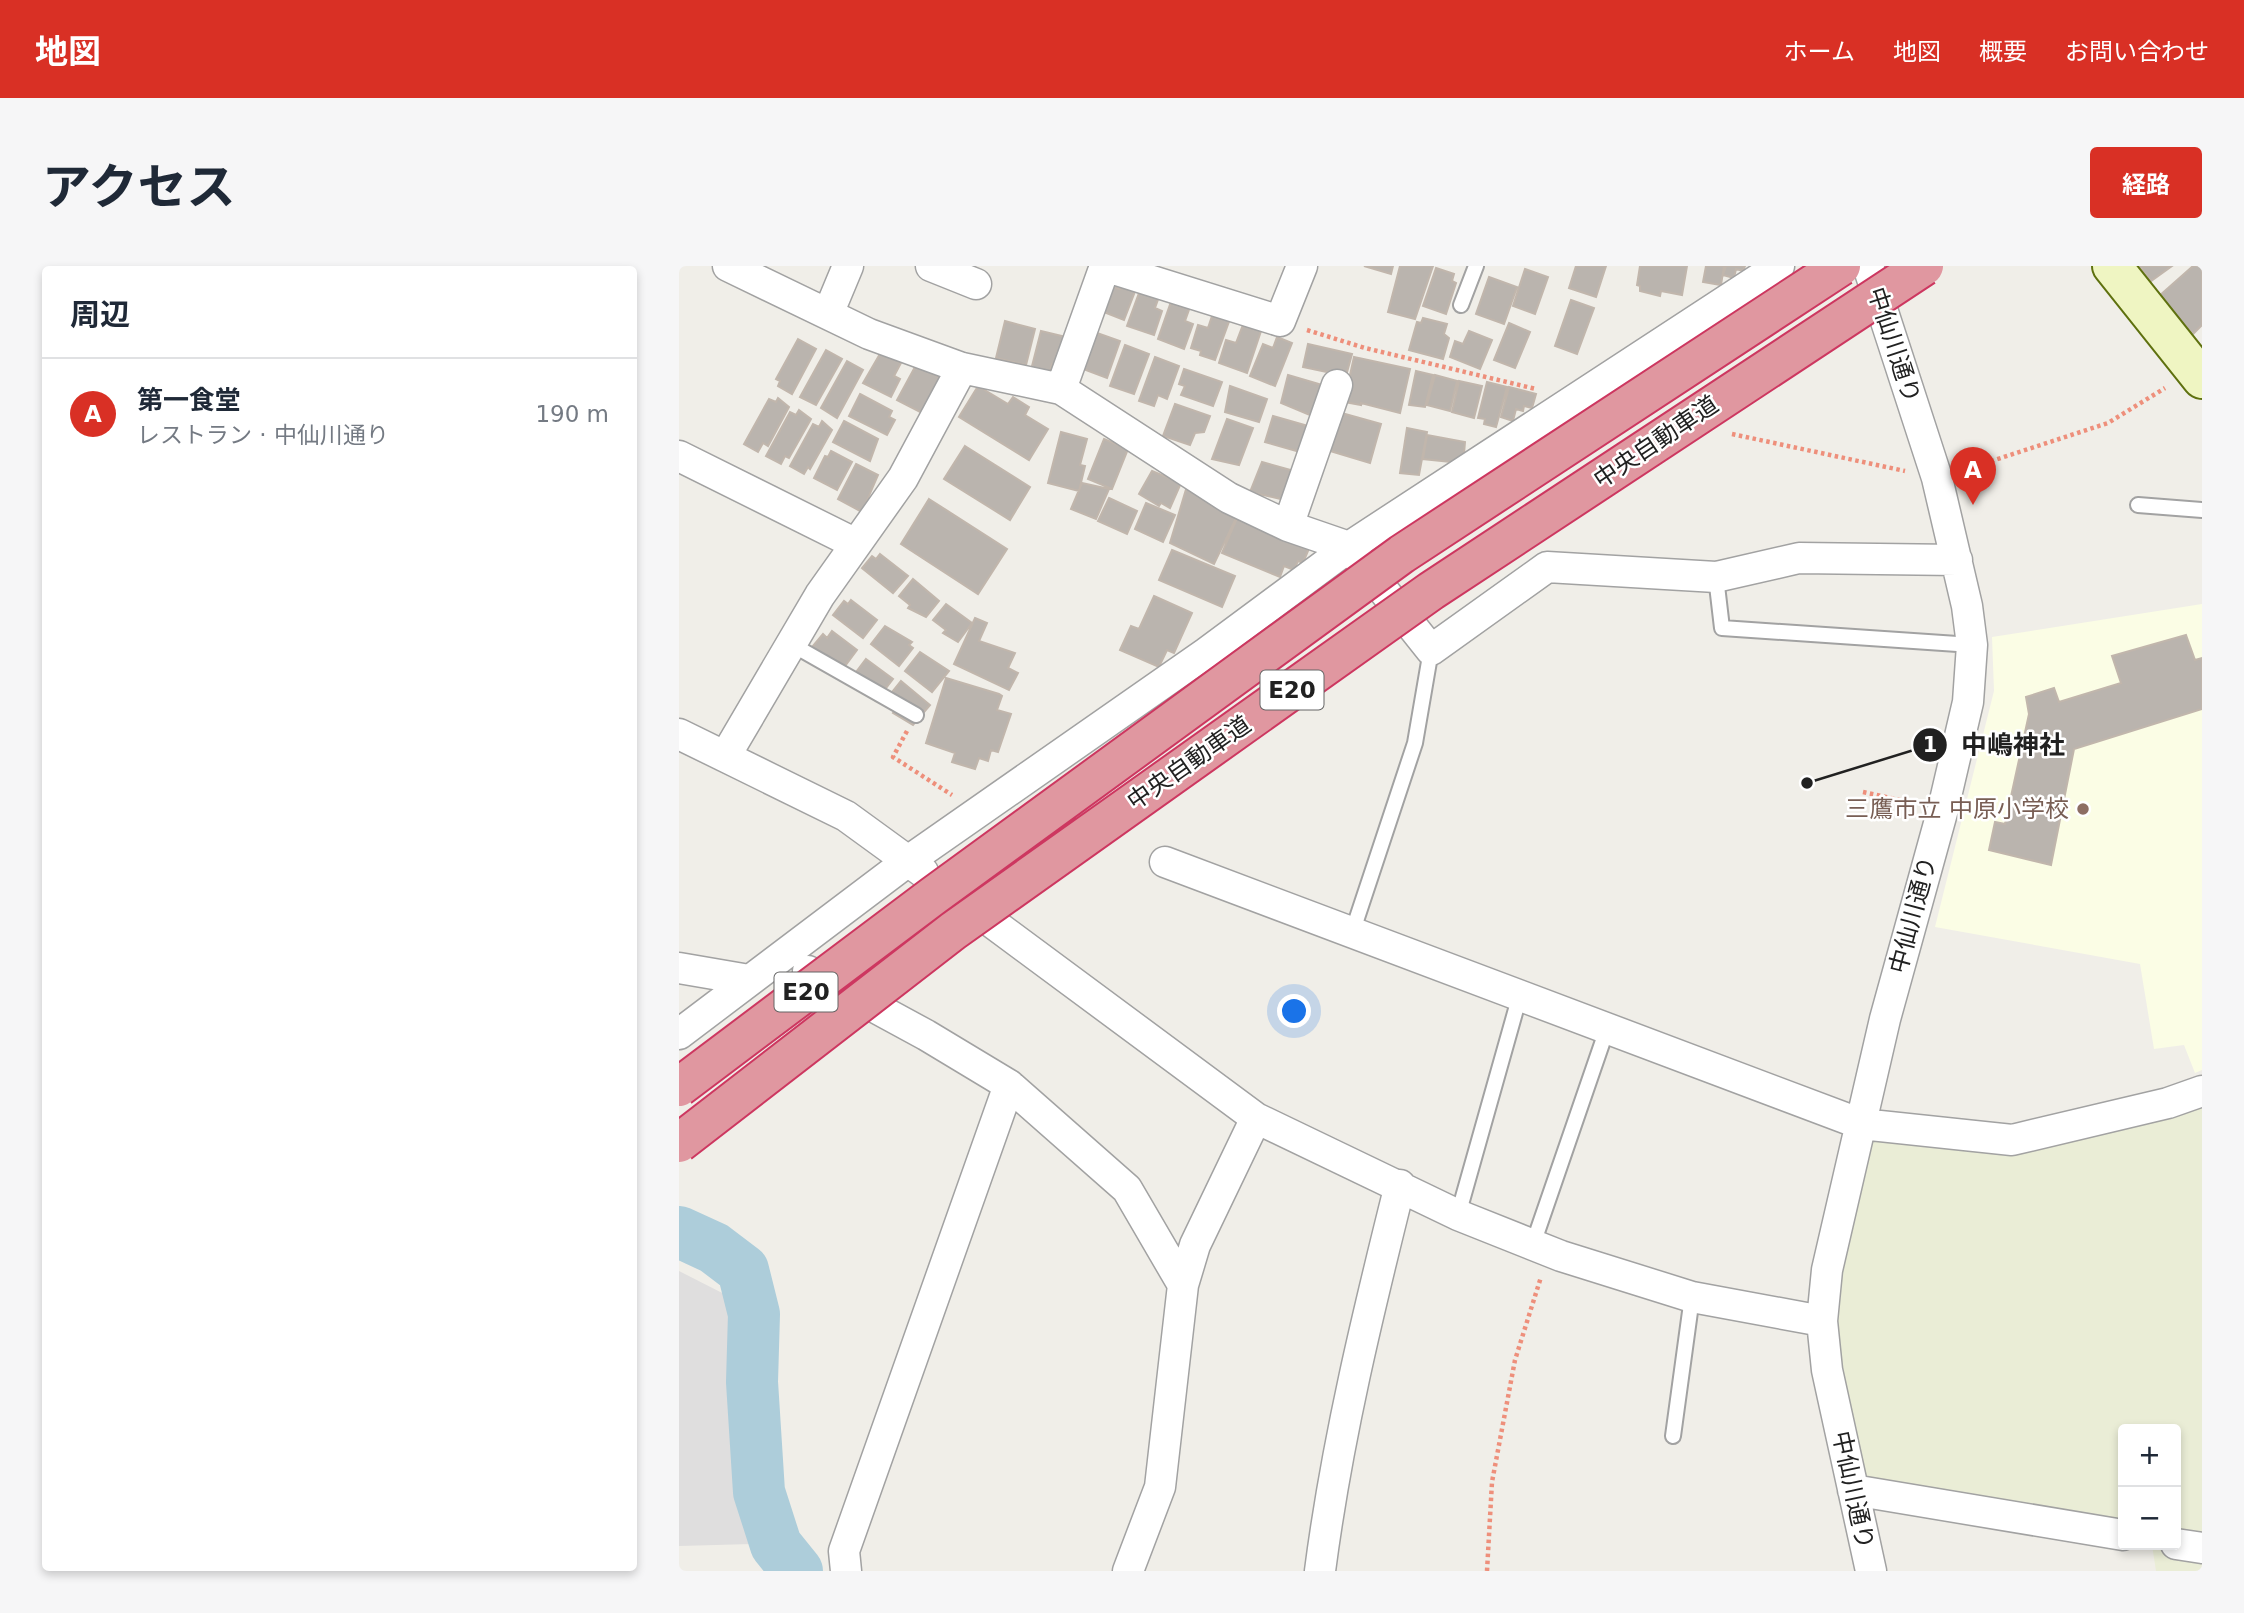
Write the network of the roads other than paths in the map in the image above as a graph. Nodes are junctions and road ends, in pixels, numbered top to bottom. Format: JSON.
{"nodes":[{"id":1,"x":728,"y":266,"type":"edge"},
{"id":2,"x":848,"y":266,"type":"edge"},
{"id":3,"x":931,"y":266,"type":"edge"},
{"id":4,"x":1104,"y":266,"type":"edge"},
{"id":5,"x":1302,"y":266,"type":"edge"},
{"id":6,"x":1476,"y":266,"type":"edge"},
{"id":7,"x":1779,"y":266,"type":"edge"},
{"id":8,"x":1841,"y":266,"type":"edge"},
{"id":9,"x":1868,"y":266,"type":"edge"},
{"id":10,"x":1924,"y":266,"type":"edge"},
{"id":11,"x":2112,"y":266,"type":"edge"},
{"id":12,"x":976,"y":284,"type":"dead end"},
{"id":13,"x":1461,"y":305,"type":"dead end"},
{"id":14,"x":828,"y":314,"type":"junction"},
{"id":15,"x":2196,"y":360,"type":"edge"},
{"id":16,"x":962,"y":368,"type":"junction"},
{"id":17,"x":1337,"y":384,"type":"dead end"},
{"id":18,"x":1061,"y":389,"type":"junction"},
{"id":19,"x":679,"y":456,"type":"edge"},
{"id":20,"x":2138,"y":505,"type":"dead end"},
{"id":21,"x":2202,"y":510,"type":"edge"},
{"id":22,"x":1289,"y":526,"type":"junction"},
{"id":23,"x":856,"y":544,"type":"junction"},
{"id":24,"x":1349,"y":547,"type":"junction"},
{"id":25,"x":1957,"y":560,"type":"junction"},
{"id":26,"x":1716,"y":577,"type":"junction"},
{"id":27,"x":791,"y":644,"type":"junction"},
{"id":28,"x":1972,"y":645,"type":"junction"},
{"id":29,"x":1431,"y":650,"type":"junction"},
{"id":30,"x":916,"y":715,"type":"road end"},
{"id":31,"x":679,"y":734,"type":"edge"},
{"id":32,"x":726,"y":754,"type":"junction"},
{"id":33,"x":908,"y":862,"type":"junction"},
{"id":34,"x":1165,"y":862,"type":"dead end"},
{"id":35,"x":1352,"y":933,"type":"junction"},
{"id":36,"x":782,"y":957,"type":"junction"},
{"id":37,"x":679,"y":968,"type":"edge"},
{"id":38,"x":749,"y":980,"type":"junction"},
{"id":39,"x":1520,"y":995,"type":"junction"},
{"id":40,"x":1607,"y":1029,"type":"junction"},
{"id":41,"x":679,"y":1034,"type":"edge"},
{"id":42,"x":1009,"y":1085,"type":"junction"},
{"id":43,"x":679,"y":1087,"type":"edge"},
{"id":44,"x":2202,"y":1091,"type":"edge"},
{"id":45,"x":1256,"y":1118,"type":"junction"},
{"id":46,"x":1861,"y":1124,"type":"junction"},
{"id":47,"x":679,"y":1143,"type":"edge"},
{"id":48,"x":1400,"y":1185,"type":"junction"},
{"id":49,"x":1458,"y":1215,"type":"junction"},
{"id":50,"x":1541,"y":1247,"type":"junction"},
{"id":51,"x":1183,"y":1285,"type":"junction"},
{"id":52,"x":1692,"y":1297,"type":"junction"},
{"id":53,"x":1822,"y":1321,"type":"junction"},
{"id":54,"x":1673,"y":1436,"type":"dead end"},
{"id":55,"x":1853,"y":1490,"type":"junction"},
{"id":56,"x":2118,"y":1534,"type":"edge"},
{"id":57,"x":2181,"y":1545,"type":"edge"},
{"id":58,"x":2202,"y":1548,"type":"edge"},
{"id":59,"x":846,"y":1571,"type":"edge"},
{"id":60,"x":1128,"y":1571,"type":"edge"},
{"id":61,"x":1320,"y":1571,"type":"edge"},
{"id":62,"x":1871,"y":1571,"type":"edge"}],
"edges":[{"from":1,"to":14,"type":"street"},
{"from":2,"to":14,"type":"street"},
{"from":3,"to":12,"type":"street"},
{"from":4,"to":5,"type":"street"},
{"from":4,"to":18,"type":"street"},
{"from":6,"to":13,"type":"lane"},
{"from":7,"to":24,"type":"street"},
{"from":8,"to":43,"type":"highway","name":"中央自動車道","number":"E20","bridge":true},
{"from":9,"to":25,"type":"street","name":"中仙川通り"},
{"from":10,"to":47,"type":"highway","name":"中央自動車道","number":"E20","bridge":true},
{"from":11,"to":15,"type":"main road"},
{"from":14,"to":16,"type":"street"},
{"from":16,"to":18,"type":"street"},
{"from":16,"to":23,"type":"street"},
{"from":17,"to":22,"type":"street"},
{"from":18,"to":22,"type":"street"},
{"from":19,"to":23,"type":"street"},
{"from":20,"to":21,"type":"lane"},
{"from":22,"to":24,"type":"street"},
{"from":23,"to":27,"type":"street"},
{"from":24,"to":29,"type":"street"},
{"from":24,"to":33,"type":"street"},
{"from":25,"to":26,"type":"street"},
{"from":25,"to":28,"type":"street","name":"中仙川通り"},
{"from":26,"to":28,"type":"lane"},
{"from":26,"to":29,"type":"street"},
{"from":27,"to":30,"type":"lane"},
{"from":27,"to":32,"type":"street"},
{"from":28,"to":46,"type":"street","name":"中仙川通り"},
{"from":29,"to":35,"type":"lane"},
{"from":31,"to":32,"type":"street"},
{"from":32,"to":33,"type":"street"},
{"from":33,"to":36,"type":"street"},
{"from":33,"to":45,"type":"street"},
{"from":34,"to":35,"type":"street"},
{"from":35,"to":39,"type":"street"},
{"from":36,"to":38,"type":"street"},
{"from":36,"to":42,"type":"street"},
{"from":37,"to":38,"type":"street"},
{"from":38,"to":41,"type":"street"},
{"from":39,"to":40,"type":"street"},
{"from":39,"to":49,"type":"lane"},
{"from":40,"to":46,"type":"street"},
{"from":40,"to":50,"type":"lane"},
{"from":42,"to":51,"type":"street"},
{"from":42,"to":59,"type":"street"},
{"from":44,"to":46,"type":"street"},
{"from":45,"to":48,"type":"street"},
{"from":45,"to":51,"type":"street"},
{"from":46,"to":53,"type":"street","name":"中仙川通り"},
{"from":48,"to":49,"type":"street"},
{"from":48,"to":61,"type":"street"},
{"from":49,"to":50,"type":"street"},
{"from":50,"to":52,"type":"street"},
{"from":51,"to":60,"type":"street"},
{"from":52,"to":53,"type":"street"},
{"from":52,"to":54,"type":"lane"},
{"from":53,"to":55,"type":"street","name":"中仙川通り"},
{"from":55,"to":56,"type":"street"},
{"from":55,"to":62,"type":"street","name":"中仙川通り"},
{"from":57,"to":58,"type":"street"}]}
